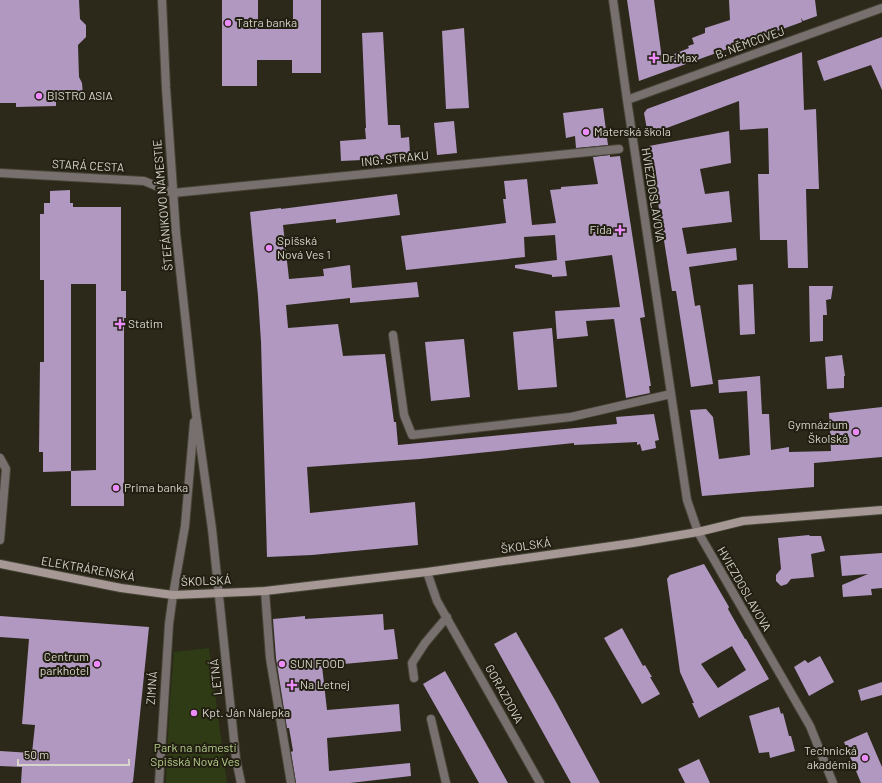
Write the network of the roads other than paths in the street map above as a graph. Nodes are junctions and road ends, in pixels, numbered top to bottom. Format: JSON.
{"nodes":[{"id":1,"x":162,"y":0,"type":"edge"},
{"id":2,"x":613,"y":0,"type":"edge"},
{"id":3,"x":882,"y":8,"type":"edge"},
{"id":4,"x":627,"y":100,"type":"junction"},
{"id":5,"x":619,"y":149,"type":"dead end"},
{"id":6,"x":0,"y":173,"type":"edge"},
{"id":7,"x":173,"y":193,"type":"junction"},
{"id":8,"x":392,"y":335,"type":"dead end"},
{"id":9,"x":671,"y":394,"type":"junction"},
{"id":10,"x":195,"y":407,"type":"junction"},
{"id":11,"x":0,"y":458,"type":"edge"},
{"id":12,"x":882,"y":510,"type":"edge"},
{"id":13,"x":698,"y":532,"type":"junction"},
{"id":14,"x":0,"y":540,"type":"edge"},
{"id":15,"x":0,"y":564,"type":"edge"},
{"id":16,"x":427,"y":572,"type":"junction"},
{"id":17,"x":265,"y":591,"type":"junction"},
{"id":18,"x":219,"y":593,"type":"junction"},
{"id":19,"x":173,"y":594,"type":"junction"},
{"id":20,"x":447,"y":617,"type":"junction"},
{"id":21,"x":414,"y":678,"type":"dead end"},
{"id":22,"x":431,"y":719,"type":"dead end"},
{"id":23,"x":159,"y":783,"type":"edge"},
{"id":24,"x":241,"y":783,"type":"edge"},
{"id":25,"x":291,"y":783,"type":"edge"},
{"id":26,"x":446,"y":783,"type":"edge"},
{"id":27,"x":540,"y":783,"type":"edge"},
{"id":28,"x":833,"y":783,"type":"edge"}],
"edges":[{"from":1,"to":7,"type":"street","name":"ŠTEFÁNIKOVO NÁMESTIE"},
{"from":2,"to":4,"type":"street","name":"HVIEZDOSLAVOVA"},
{"from":3,"to":4,"type":"street","name":"B. NĚMCOVEJ"},
{"from":4,"to":9,"type":"street","name":"HVIEZDOSLAVOVA"},
{"from":5,"to":7,"type":"street","name":"ING. STRAKU"},
{"from":6,"to":7,"type":"street","name":"STARÁ CESTA"},
{"from":7,"to":10,"type":"street","name":"ŠTEFÁNIKOVO NÁMESTIE"},
{"from":8,"to":9,"type":"street"},
{"from":9,"to":13,"type":"street","name":"HVIEZDOSLAVOVA"},
{"from":10,"to":18,"type":"street","name":"ŠTEFÁNIKOVO NÁMESTIE"},
{"from":10,"to":19,"type":"street","name":"ŠTEFÁNIKOVO NÁMESTIE"},
{"from":11,"to":14,"type":"street"},
{"from":12,"to":13,"type":"main road","name":"ŠKOLSKÁ"},
{"from":13,"to":16,"type":"main road","name":"ŠKOLSKÁ"},
{"from":13,"to":28,"type":"street","name":"HVIEZDOSLAVOVA"},
{"from":15,"to":19,"type":"main road","name":"ELEKTRÁRENSKÁ"},
{"from":16,"to":17,"type":"main road","name":"ŠKOLSKÁ"},
{"from":16,"to":20,"type":"street","name":"GORAZDOVA"},
{"from":17,"to":18,"type":"main road","name":"ŠKOLSKÁ"},
{"from":17,"to":25,"type":"street"},
{"from":18,"to":19,"type":"main road","name":"ŠKOLSKÁ"},
{"from":18,"to":24,"type":"street","name":"LETNÁ"},
{"from":19,"to":23,"type":"street","name":"ZIMNÁ"},
{"from":20,"to":21,"type":"street"},
{"from":20,"to":27,"type":"street","name":"GORAZDOVA"},
{"from":22,"to":26,"type":"street"}]}
